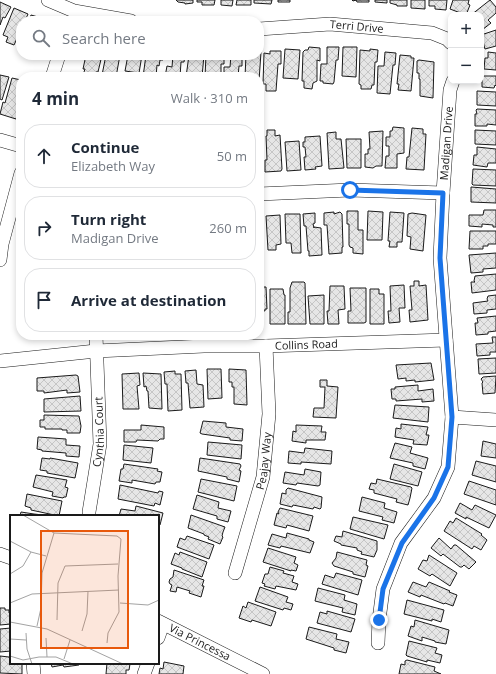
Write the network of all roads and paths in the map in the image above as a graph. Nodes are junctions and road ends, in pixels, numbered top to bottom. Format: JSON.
{"nodes":[{"id":1,"x":48,"y":0,"type":"edge"},
{"id":2,"x":72,"y":16,"type":"edge"},
{"id":3,"x":264,"y":29,"type":"edge"},
{"id":4,"x":448,"y":40,"type":"edge"},
{"id":5,"x":57,"y":60,"type":"edge"},
{"id":6,"x":54,"y":72,"type":"edge"},
{"id":7,"x":452,"y":84,"type":"edge"},
{"id":8,"x":0,"y":140,"type":"edge"},
{"id":9,"x":16,"y":145,"type":"edge"},
{"id":10,"x":16,"y":192,"type":"edge"},
{"id":11,"x":443,"y":193,"type":"junction"},
{"id":12,"x":264,"y":194,"type":"edge"},
{"id":13,"x":0,"y":260,"type":"edge"},
{"id":14,"x":96,"y":340,"type":"edge"},
{"id":15,"x":446,"y":340,"type":"junction"},
{"id":16,"x":266,"y":346,"type":"junction"},
{"id":17,"x":96,"y":351,"type":"junction"},
{"id":18,"x":0,"y":361,"type":"edge"},
{"id":19,"x":452,"y":417,"type":"junction"},
{"id":20,"x":496,"y":420,"type":"edge"},
{"id":21,"x":89,"y":512,"type":"dead end"},
{"id":22,"x":0,"y":554,"type":"edge"},
{"id":23,"x":10,"y":558,"type":"edge"},
{"id":24,"x":235,"y":573,"type":"dead end"},
{"id":25,"x":161,"y":623,"type":"edge"},
{"id":26,"x":159,"y":633,"type":"edge"},
{"id":27,"x":378,"y":643,"type":"dead end"},
{"id":28,"x":33,"y":664,"type":"edge"},
{"id":29,"x":148,"y":664,"type":"edge"},
{"id":30,"x":34,"y":674,"type":"edge"},
{"id":31,"x":144,"y":674,"type":"edge"},
{"id":32,"x":263,"y":674,"type":"edge"}],
"edges":[{"from":1,"to":2,"type":"street"},
{"from":3,"to":4,"type":"street","name":"Terri Drive"},
{"from":5,"to":6,"type":"street"},
{"from":7,"to":11,"type":"street","name":"Madigan Drive"},
{"from":8,"to":9,"type":"street"},
{"from":10,"to":13,"type":"street"},
{"from":11,"to":12,"type":"street"},
{"from":11,"to":15,"type":"street","name":"Madigan Drive"},
{"from":14,"to":17,"type":"street","name":"Cynthia Court"},
{"from":15,"to":16,"type":"street","name":"Collins Road"},
{"from":15,"to":19,"type":"street","name":"Madigan Drive"},
{"from":16,"to":17,"type":"street","name":"Collins Road"},
{"from":16,"to":24,"type":"street","name":"Peajay Way"},
{"from":17,"to":18,"type":"street","name":"Collins Road"},
{"from":17,"to":21,"type":"street","name":"Cynthia Court"},
{"from":19,"to":20,"type":"street"},
{"from":19,"to":27,"type":"street","name":"Madigan Drive"},
{"from":22,"to":23,"type":"street"},
{"from":25,"to":26,"type":"street"},
{"from":25,"to":32,"type":"street","name":"Via Princessa"},
{"from":28,"to":30,"type":"street"},
{"from":29,"to":31,"type":"street"}]}
